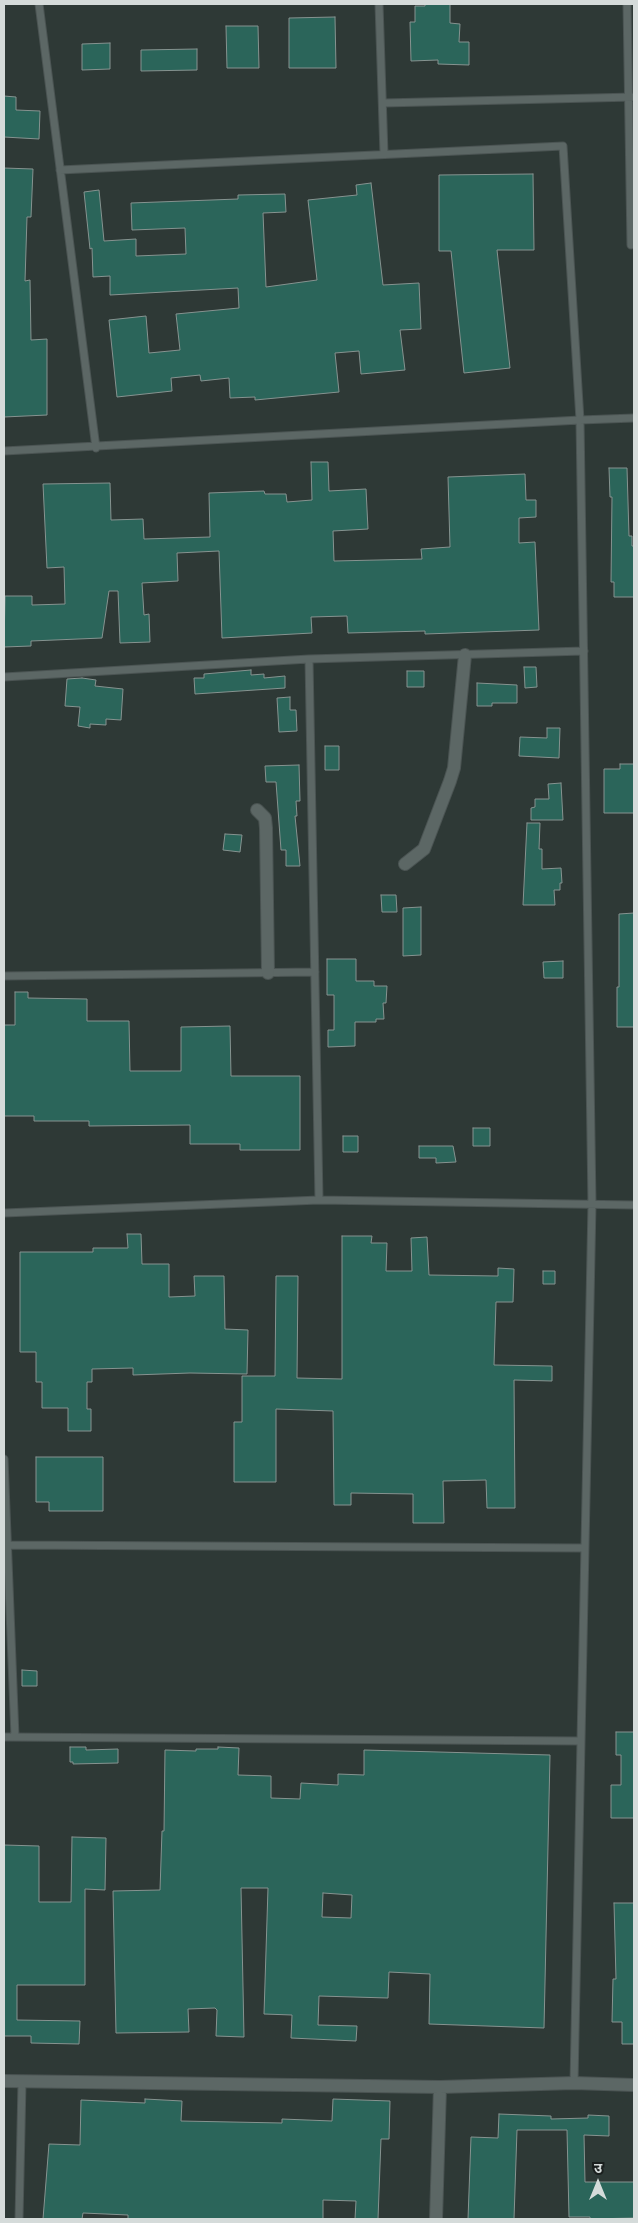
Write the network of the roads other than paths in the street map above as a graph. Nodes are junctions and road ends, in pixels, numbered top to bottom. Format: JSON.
{"nodes":[{"id":1,"x":39,"y":4,"type":"edge"},
{"id":2,"x":379,"y":4,"type":"edge"},
{"id":3,"x":627,"y":4,"type":"edge"},
{"id":4,"x":631,"y":97,"type":"edge"},
{"id":5,"x":383,"y":103,"type":"junction"},
{"id":6,"x":384,"y":154,"type":"junction"},
{"id":7,"x":60,"y":170,"type":"junction"},
{"id":8,"x":631,"y":245,"type":"dead end"},
{"id":9,"x":634,"y":418,"type":"edge"},
{"id":10,"x":580,"y":420,"type":"junction"},
{"id":11,"x":96,"y":448,"type":"junction"},
{"id":12,"x":4,"y":451,"type":"edge"},
{"id":13,"x":584,"y":651,"type":"junction"},
{"id":14,"x":465,"y":655,"type":"junction"},
{"id":15,"x":309,"y":659,"type":"junction"},
{"id":16,"x":4,"y":677,"type":"edge"},
{"id":17,"x":257,"y":810,"type":"dead end"},
{"id":18,"x":405,"y":864,"type":"dead end"},
{"id":19,"x":315,"y":972,"type":"junction"},
{"id":20,"x":268,"y":973,"type":"junction"},
{"id":21,"x":4,"y":976,"type":"edge"},
{"id":22,"x":319,"y":1200,"type":"junction"},
{"id":23,"x":592,"y":1204,"type":"junction"},
{"id":24,"x":634,"y":1205,"type":"edge"},
{"id":25,"x":4,"y":1213,"type":"edge"},
{"id":26,"x":4,"y":1459,"type":"edge"},
{"id":27,"x":7,"y":1545,"type":"junction"},
{"id":28,"x":585,"y":1548,"type":"junction"},
{"id":29,"x":4,"y":1737,"type":"edge"},
{"id":30,"x":15,"y":1737,"type":"junction"},
{"id":31,"x":581,"y":1741,"type":"junction"},
{"id":32,"x":4,"y":2081,"type":"edge"},
{"id":33,"x":22,"y":2083,"type":"junction"},
{"id":34,"x":574,"y":2083,"type":"junction"},
{"id":35,"x":634,"y":2085,"type":"edge"},
{"id":36,"x":440,"y":2087,"type":"junction"},
{"id":37,"x":19,"y":2219,"type":"edge"},
{"id":38,"x":436,"y":2219,"type":"edge"}],
"edges":[{"from":1,"to":7,"type":"lane"},
{"from":2,"to":5,"type":"lane"},
{"from":3,"to":4,"type":"lane"},
{"from":4,"to":5,"type":"lane"},
{"from":4,"to":8,"type":"lane"},
{"from":5,"to":6,"type":"lane"},
{"from":6,"to":7,"type":"lane"},
{"from":6,"to":10,"type":"lane"},
{"from":7,"to":11,"type":"lane"},
{"from":9,"to":10,"type":"lane"},
{"from":10,"to":11,"type":"lane"},
{"from":10,"to":13,"type":"lane"},
{"from":11,"to":12,"type":"lane"},
{"from":13,"to":14,"type":"lane"},
{"from":13,"to":23,"type":"lane"},
{"from":14,"to":15,"type":"lane"},
{"from":14,"to":18,"type":"street"},
{"from":15,"to":16,"type":"lane"},
{"from":15,"to":19,"type":"lane"},
{"from":17,"to":20,"type":"street"},
{"from":19,"to":20,"type":"lane"},
{"from":19,"to":22,"type":"lane"},
{"from":20,"to":21,"type":"lane"},
{"from":22,"to":23,"type":"lane"},
{"from":22,"to":25,"type":"lane"},
{"from":23,"to":24,"type":"lane"},
{"from":23,"to":28,"type":"lane"},
{"from":26,"to":27,"type":"lane"},
{"from":27,"to":28,"type":"lane"},
{"from":27,"to":30,"type":"lane"},
{"from":28,"to":31,"type":"lane"},
{"from":29,"to":30,"type":"lane"},
{"from":30,"to":31,"type":"lane"},
{"from":31,"to":34,"type":"lane"},
{"from":32,"to":33,"type":"street"},
{"from":33,"to":36,"type":"street"},
{"from":33,"to":37,"type":"lane"},
{"from":34,"to":35,"type":"street"},
{"from":34,"to":36,"type":"street"},
{"from":36,"to":38,"type":"street"}]}
